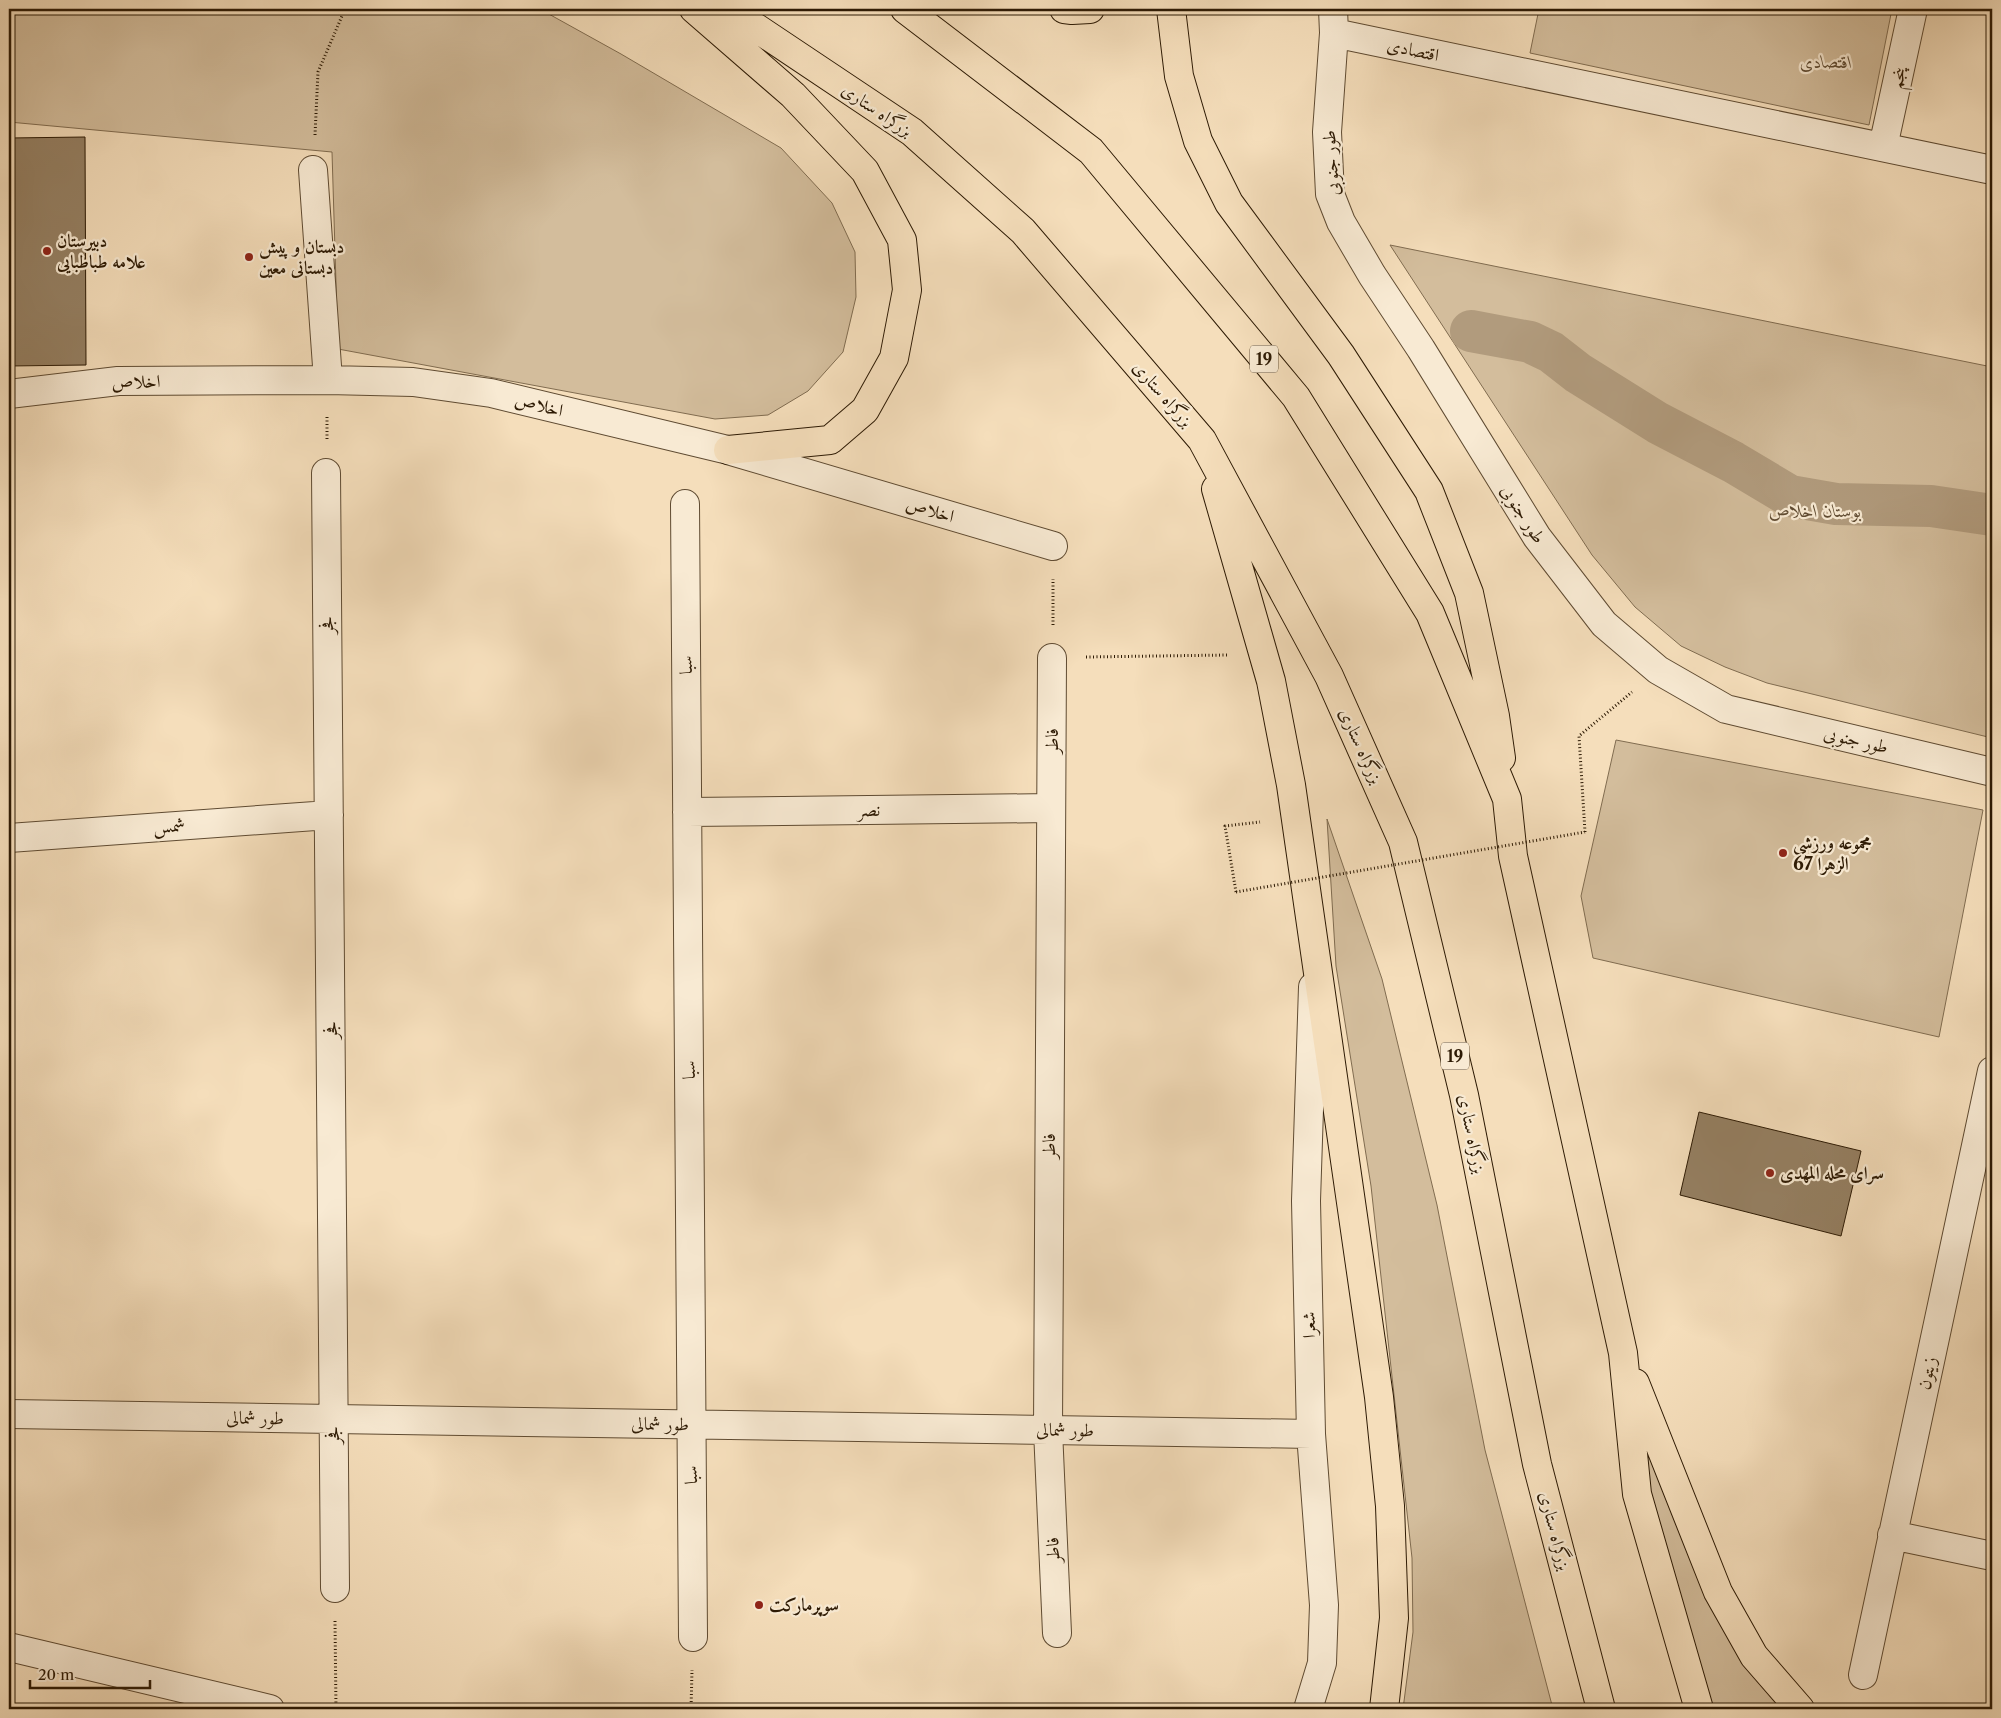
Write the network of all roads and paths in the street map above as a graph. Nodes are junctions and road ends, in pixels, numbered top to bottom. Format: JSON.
{"nodes":[{"id":1,"x":345,"y":9,"type":"edge"},
{"id":2,"x":694,"y":9,"type":"edge"},
{"id":3,"x":723,"y":9,"type":"edge"},
{"id":4,"x":905,"y":9,"type":"edge"},
{"id":5,"x":1064,"y":9,"type":"edge"},
{"id":6,"x":1090,"y":9,"type":"edge"},
{"id":7,"x":1171,"y":9,"type":"edge"},
{"id":8,"x":1913,"y":9,"type":"edge"},
{"id":9,"x":1334,"y":21,"type":"edge"},
{"id":10,"x":1883,"y":147,"type":"junction"},
{"id":11,"x":313,"y":170,"type":"joint"},
{"id":12,"x":1992,"y":170,"type":"edge"},
{"id":13,"x":328,"y":380,"type":"junction"},
{"id":14,"x":9,"y":394,"type":"edge"},
{"id":15,"x":1202,"y":440,"type":"junction"},
{"id":16,"x":728,"y":450,"type":"junction"},
{"id":17,"x":326,"y":472,"type":"joint"},
{"id":18,"x":685,"y":504,"type":"dead end"},
{"id":19,"x":1053,"y":546,"type":"joint"},
{"id":20,"x":1230,"y":655,"type":"dead end"},
{"id":21,"x":1052,"y":658,"type":"junction"},
{"id":22,"x":1658,"y":670,"type":"junction"},
{"id":23,"x":1992,"y":772,"type":"edge"},
{"id":24,"x":1507,"y":799,"type":"junction"},
{"id":25,"x":1051,"y":808,"type":"junction"},
{"id":26,"x":687,"y":812,"type":"junction"},
{"id":27,"x":329,"y":815,"type":"junction"},
{"id":28,"x":1268,"y":820,"type":"dead end"},
{"id":29,"x":9,"y":838,"type":"edge"},
{"id":30,"x":1314,"y":938,"type":"junction"},
{"id":31,"x":1992,"y":1071,"type":"edge"},
{"id":32,"x":1623,"y":1353,"type":"junction"},
{"id":33,"x":9,"y":1414,"type":"edge"},
{"id":34,"x":333,"y":1419,"type":"junction"},
{"id":35,"x":690,"y":1424,"type":"junction"},
{"id":36,"x":1048,"y":1430,"type":"junction"},
{"id":37,"x":1311,"y":1434,"type":"junction"},
{"id":38,"x":1892,"y":1535,"type":"junction"},
{"id":39,"x":1992,"y":1556,"type":"edge"},
{"id":40,"x":335,"y":1588,"type":"joint"},
{"id":41,"x":1057,"y":1633,"type":"dead end"},
{"id":42,"x":693,"y":1637,"type":"dead end"},
{"id":43,"x":9,"y":1647,"type":"edge"},
{"id":44,"x":1863,"y":1675,"type":"dead end"},
{"id":45,"x":270,"y":1709,"type":"edge"},
{"id":46,"x":336,"y":1709,"type":"edge"},
{"id":47,"x":1308,"y":1709,"type":"edge"},
{"id":48,"x":1384,"y":1709,"type":"edge"},
{"id":49,"x":1601,"y":1709,"type":"edge"},
{"id":50,"x":1699,"y":1709,"type":"edge"},
{"id":51,"x":1800,"y":1709,"type":"edge"}],
"edges":[{"from":1,"to":11,"type":"path"},
{"from":2,"to":16,"type":"main road"},
{"from":3,"to":15,"type":"main road","name":"بزرگراه ستاری","number":"19"},
{"from":4,"to":24,"type":"main road","number":"19"},
{"from":5,"to":6,"type":"main road"},
{"from":7,"to":24,"type":"main road"},
{"from":8,"to":10,"type":"street","name":"پنجم"},
{"from":9,"to":10,"type":"street","name":"اقتصادی"},
{"from":9,"to":22,"type":"street","name":"طور جنوبی"},
{"from":10,"to":12,"type":"street","name":"اقتصادی"},
{"from":11,"to":13,"type":"street"},
{"from":13,"to":14,"type":"street","name":"اخلاص"},
{"from":13,"to":16,"type":"street","name":"اخلاص"},
{"from":13,"to":17,"type":"path"},
{"from":15,"to":30,"type":"main road"},
{"from":15,"to":49,"type":"main road","name":"بزرگراه ستاری","number":"19"},
{"from":16,"to":19,"type":"street","name":"اخلاص"},
{"from":17,"to":27,"type":"street","name":"فجر"},
{"from":18,"to":26,"type":"street","name":"سبا"},
{"from":19,"to":21,"type":"path"},
{"from":20,"to":21,"type":"path"},
{"from":21,"to":25,"type":"street","name":"فاطر"},
{"from":22,"to":23,"type":"street","name":"طور جنوبی"},
{"from":22,"to":28,"type":"path","bridge":true},
{"from":24,"to":32,"type":"main road","number":"19"},
{"from":25,"to":26,"type":"street","name":"نصر"},
{"from":25,"to":36,"type":"street","name":"فاطر"},
{"from":26,"to":35,"type":"street","name":"سبا"},
{"from":27,"to":29,"type":"street","name":"شمس"},
{"from":27,"to":34,"type":"street","name":"فجر"},
{"from":30,"to":37,"type":"street","name":"شعرا"},
{"from":30,"to":48,"type":"main road"},
{"from":31,"to":38,"type":"street","name":"زیتون"},
{"from":32,"to":50,"type":"main road","number":"19"},
{"from":32,"to":51,"type":"main road"},
{"from":33,"to":34,"type":"street","name":"طور شمالی"},
{"from":34,"to":35,"type":"street","name":"طور شمالی"},
{"from":34,"to":40,"type":"street","name":"فجر"},
{"from":35,"to":36,"type":"street","name":"طور شمالی"},
{"from":35,"to":42,"type":"street","name":"سبا"},
{"from":36,"to":37,"type":"street","name":"طور شمالی"},
{"from":36,"to":41,"type":"street","name":"فاطر"},
{"from":37,"to":47,"type":"street","name":"شعرا"},
{"from":38,"to":39,"type":"street"},
{"from":38,"to":44,"type":"street","name":"زیتون"},
{"from":40,"to":46,"type":"path"},
{"from":43,"to":45,"type":"street"}]}
